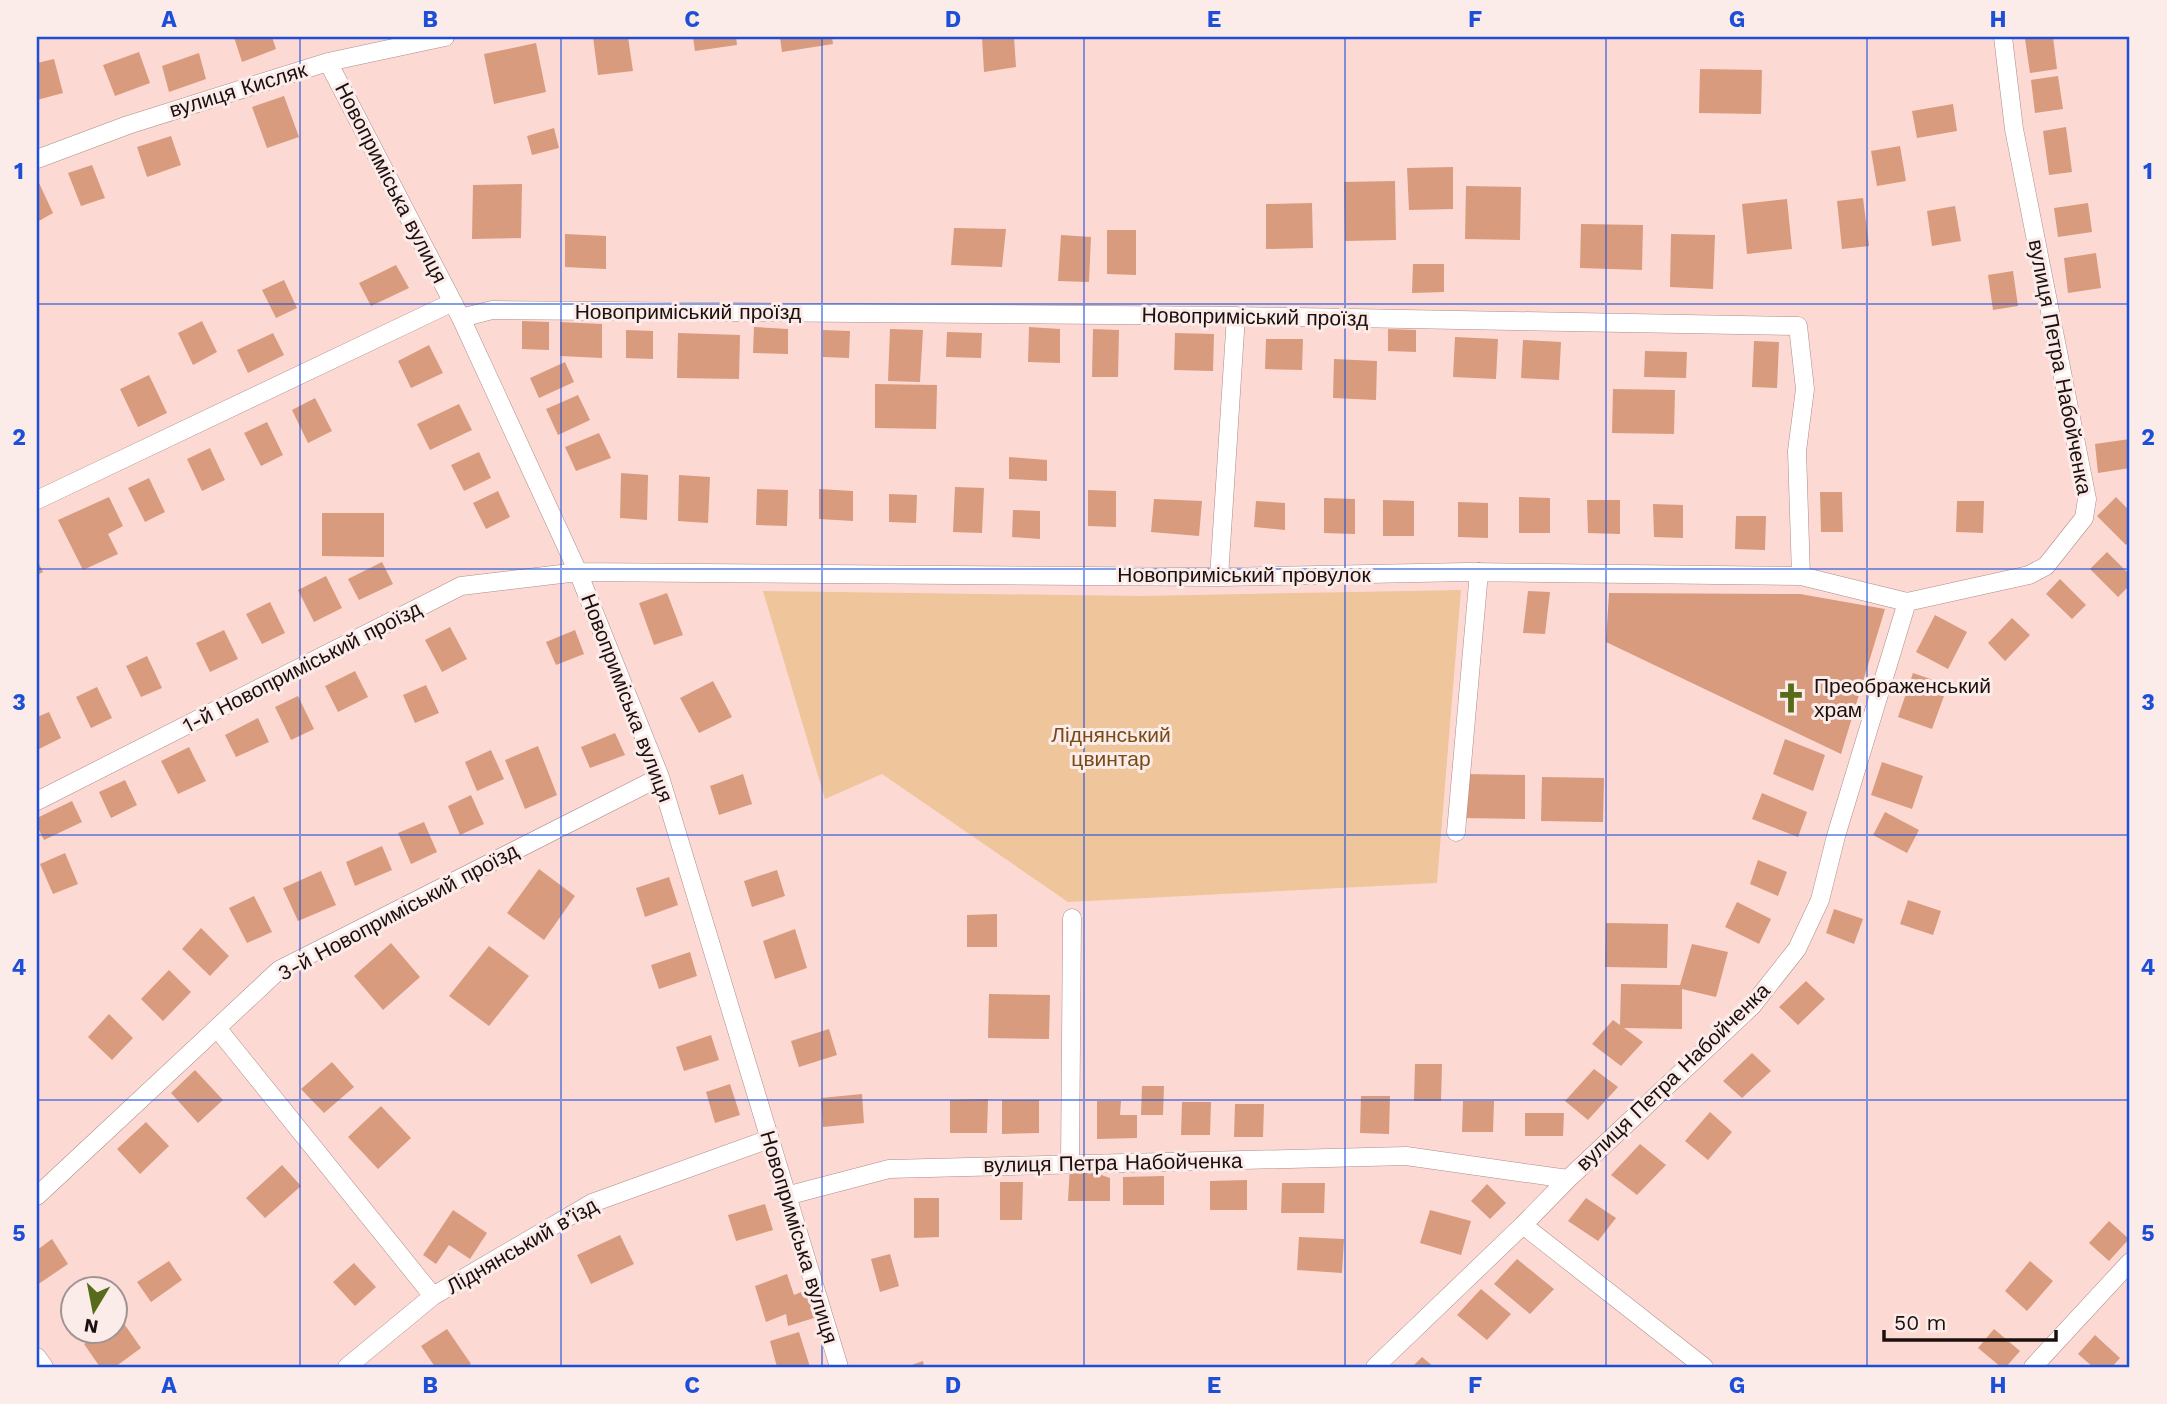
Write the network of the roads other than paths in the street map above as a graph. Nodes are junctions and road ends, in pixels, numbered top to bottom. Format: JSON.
{"nodes":[{"id":1,"x":445,"y":37,"type":"edge"},
{"id":2,"x":2003,"y":37,"type":"edge"},
{"id":3,"x":328,"y":62,"type":"junction"},
{"id":4,"x":37,"y":159,"type":"edge"},
{"id":5,"x":457,"y":310,"type":"junction"},
{"id":6,"x":1236,"y":316,"type":"junction"},
{"id":7,"x":37,"y":500,"type":"edge"},
{"id":8,"x":578,"y":572,"type":"junction"},
{"id":9,"x":1479,"y":572,"type":"junction"},
{"id":10,"x":1801,"y":576,"type":"junction"},
{"id":11,"x":1219,"y":577,"type":"junction"},
{"id":12,"x":1907,"y":603,"type":"junction"},
{"id":13,"x":660,"y":777,"type":"junction"},
{"id":14,"x":37,"y":801,"type":"edge"},
{"id":15,"x":1456,"y":832,"type":"dead end"},
{"id":16,"x":1072,"y":918,"type":"dead end"},
{"id":17,"x":217,"y":1028,"type":"junction"},
{"id":18,"x":769,"y":1139,"type":"junction"},
{"id":19,"x":1070,"y":1164,"type":"junction"},
{"id":20,"x":1568,"y":1179,"type":"junction"},
{"id":21,"x":37,"y":1196,"type":"edge"},
{"id":22,"x":786,"y":1196,"type":"junction"},
{"id":23,"x":1523,"y":1225,"type":"junction"},
{"id":24,"x":2130,"y":1262,"type":"edge"},
{"id":25,"x":433,"y":1296,"type":"junction"},
{"id":26,"x":37,"y":1357,"type":"edge"},
{"id":27,"x":44,"y":1367,"type":"edge"},
{"id":28,"x":347,"y":1367,"type":"edge"},
{"id":29,"x":839,"y":1367,"type":"edge"},
{"id":30,"x":1375,"y":1367,"type":"edge"},
{"id":31,"x":1704,"y":1367,"type":"edge"},
{"id":32,"x":2033,"y":1367,"type":"edge"}],
"edges":[{"from":1,"to":3,"type":"street","name":"вулиця Кисляк"},
{"from":2,"to":12,"type":"street","name":"вулиця Петра Набойченка"},
{"from":3,"to":4,"type":"street","name":"вулиця Кисляк"},
{"from":3,"to":5,"type":"street","name":"Новоприміська вулиця"},
{"from":5,"to":6,"type":"street","name":"Новоприміський проїзд"},
{"from":5,"to":7,"type":"street"},
{"from":5,"to":8,"type":"street","name":"Новоприміська вулиця"},
{"from":6,"to":10,"type":"street","name":"Новоприміський проїзд"},
{"from":6,"to":11,"type":"street"},
{"from":8,"to":11,"type":"street","name":"Новоприміський провулок"},
{"from":8,"to":13,"type":"street","name":"Новоприміська вулиця"},
{"from":8,"to":14,"type":"street","name":"1-й Новоприміський проїзд"},
{"from":9,"to":10,"type":"street","name":"Новоприміський провулок"},
{"from":9,"to":11,"type":"street","name":"Новоприміський провулок"},
{"from":9,"to":15,"type":"street"},
{"from":10,"to":12,"type":"street","name":"Новоприміський провулок"},
{"from":12,"to":20,"type":"street","name":"вулиця Петра Набойченка"},
{"from":13,"to":17,"type":"street","name":"3-й Новоприміський проїзд"},
{"from":13,"to":18,"type":"street","name":"Новоприміська вулиця"},
{"from":16,"to":19,"type":"street"},
{"from":17,"to":21,"type":"street","name":"3-й Новоприміський проїзд"},
{"from":17,"to":25,"type":"street","name":"Ліднянський в’їзд"},
{"from":18,"to":22,"type":"street","name":"Новоприміська вулиця"},
{"from":18,"to":25,"type":"street","name":"Ліднянський в’їзд"},
{"from":19,"to":20,"type":"street","name":"вулиця Петра Набойченка"},
{"from":19,"to":22,"type":"street","name":"вулиця Петра Набойченка"},
{"from":20,"to":23,"type":"street","name":"вулиця Петра Набойченка"},
{"from":22,"to":29,"type":"street","name":"Новоприміська вулиця"},
{"from":23,"to":30,"type":"street","name":"вулиця Петра Набойченка"},
{"from":23,"to":31,"type":"street"},
{"from":24,"to":32,"type":"street"},
{"from":25,"to":28,"type":"street","name":"Ліднянський в’їзд"},
{"from":26,"to":27,"type":"street"}]}
